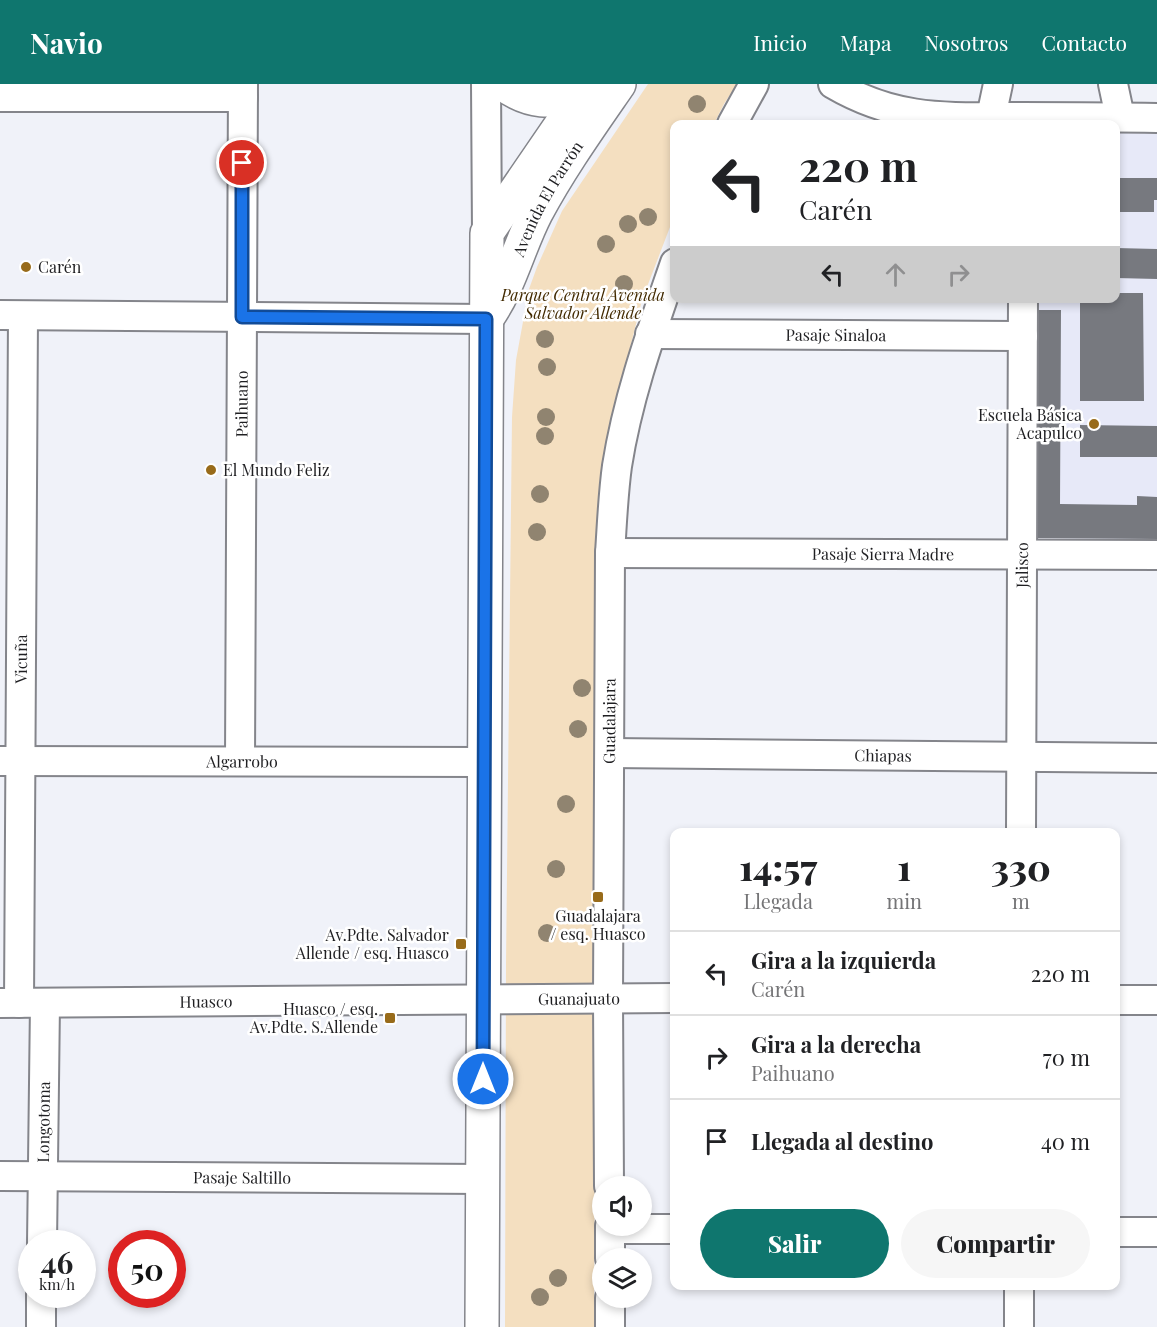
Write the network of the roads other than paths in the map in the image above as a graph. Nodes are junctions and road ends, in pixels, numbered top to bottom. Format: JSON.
{"nodes":[{"id":1,"x":486,"y":84,"type":"edge"},
{"id":2,"x":503,"y":84,"type":"edge"},
{"id":3,"x":619,"y":84,"type":"edge"},
{"id":4,"x":754,"y":84,"type":"edge"},
{"id":5,"x":834,"y":84,"type":"edge"},
{"id":6,"x":998,"y":84,"type":"edge"},
{"id":7,"x":1113,"y":84,"type":"edge"},
{"id":8,"x":585,"y":89,"type":"edge"},
{"id":9,"x":243,"y":91,"type":"edge"},
{"id":10,"x":0,"y":97,"type":"edge"},
{"id":11,"x":991,"y":117,"type":"junction"},
{"id":12,"x":1120,"y":117,"type":"junction"},
{"id":13,"x":1157,"y":118,"type":"edge"},
{"id":14,"x":734,"y":120,"type":"edge"},
{"id":15,"x":1015,"y":120,"type":"edge"},
{"id":16,"x":1047,"y":120,"type":"edge"},
{"id":17,"x":487,"y":233,"type":"junction"},
{"id":18,"x":670,"y":277,"type":"edge"},
{"id":19,"x":1023,"y":303,"type":"edge"},
{"id":20,"x":11,"y":315,"type":"edge"},
{"id":21,"x":242,"y":317,"type":"junction"},
{"id":22,"x":486,"y":319,"type":"junction"},
{"id":23,"x":650,"y":334,"type":"junction"},
{"id":24,"x":1023,"y":336,"type":"junction"},
{"id":25,"x":610,"y":553,"type":"junction"},
{"id":26,"x":1022,"y":554,"type":"junction"},
{"id":27,"x":1157,"y":555,"type":"edge"},
{"id":28,"x":609,"y":753,"type":"junction"},
{"id":29,"x":1022,"y":757,"type":"junction"},
{"id":30,"x":1157,"y":758,"type":"edge"},
{"id":31,"x":10,"y":761,"type":"edge"},
{"id":32,"x":240,"y":761,"type":"junction"},
{"id":33,"x":483,"y":762,"type":"junction"},
{"id":34,"x":1021,"y":828,"type":"edge"},
{"id":35,"x":608,"y":998,"type":"junction"},
{"id":36,"x":670,"y":998,"type":"edge"},
{"id":37,"x":483,"y":999,"type":"junction"},
{"id":38,"x":1120,"y":1000,"type":"edge"},
{"id":39,"x":1157,"y":1000,"type":"edge"},
{"id":40,"x":21,"y":1003,"type":"edge"},
{"id":41,"x":0,"y":1176,"type":"edge"},
{"id":42,"x":609,"y":1176,"type":"edge"},
{"id":43,"x":42,"y":1177,"type":"junction"},
{"id":44,"x":483,"y":1179,"type":"junction"},
{"id":45,"x":652,"y":1228,"type":"edge"},
{"id":46,"x":670,"y":1229,"type":"edge"},
{"id":47,"x":42,"y":1230,"type":"edge"},
{"id":48,"x":1120,"y":1232,"type":"edge"},
{"id":49,"x":1157,"y":1232,"type":"edge"},
{"id":50,"x":1019,"y":1290,"type":"edge"},
{"id":51,"x":41,"y":1308,"type":"edge"},
{"id":52,"x":610,"y":1308,"type":"edge"},
{"id":53,"x":41,"y":1327,"type":"edge"},
{"id":54,"x":482,"y":1327,"type":"edge"},
{"id":55,"x":610,"y":1327,"type":"edge"},
{"id":56,"x":1019,"y":1327,"type":"edge"}],
"edges":[{"from":1,"to":17,"type":"street"},
{"from":2,"to":8,"type":"main road"},
{"from":3,"to":22,"type":"main road","name":"Avenida El Parrón"},
{"from":4,"to":14,"type":"street"},
{"from":5,"to":11,"type":"street"},
{"from":6,"to":11,"type":"street"},
{"from":7,"to":12,"type":"street"},
{"from":8,"to":17,"type":"main road","name":"Avenida El Parrón"},
{"from":9,"to":10,"type":"street"},
{"from":9,"to":21,"type":"street","name":"Paihuano"},
{"from":11,"to":15,"type":"street"},
{"from":12,"to":13,"type":"street"},
{"from":12,"to":16,"type":"street"},
{"from":17,"to":22,"type":"main road"},
{"from":18,"to":23,"type":"street","name":"Guadalajara"},
{"from":19,"to":24,"type":"street","name":"Jalisco"},
{"from":20,"to":21,"type":"street"},
{"from":20,"to":31,"type":"street","name":"Vicuña"},
{"from":21,"to":22,"type":"street"},
{"from":21,"to":32,"type":"street","name":"Paihuano"},
{"from":22,"to":33,"type":"main road"},
{"from":23,"to":24,"type":"street","name":"Pasaje Sinaloa"},
{"from":23,"to":25,"type":"street","name":"Guadalajara"},
{"from":24,"to":26,"type":"street","name":"Jalisco"},
{"from":25,"to":26,"type":"street","name":"Pasaje Sierra Madre"},
{"from":25,"to":28,"type":"street","name":"Guadalajara"},
{"from":26,"to":27,"type":"street","name":"Pasaje Sierra Madre"},
{"from":26,"to":29,"type":"street","name":"Jalisco"},
{"from":28,"to":29,"type":"street","name":"Chiapas"},
{"from":28,"to":35,"type":"street","name":"Guadalajara"},
{"from":29,"to":30,"type":"street","name":"Chiapas"},
{"from":29,"to":34,"type":"street","name":"Jalisco"},
{"from":31,"to":32,"type":"street","name":"Algarrobo"},
{"from":31,"to":40,"type":"street","name":"Vicuña"},
{"from":32,"to":33,"type":"street","name":"Algarrobo"},
{"from":33,"to":37,"type":"main road"},
{"from":35,"to":36,"type":"street","name":"Guanajuato"},
{"from":35,"to":37,"type":"street","name":"Guanajuato"},
{"from":35,"to":42,"type":"street","name":"Guadalajara"},
{"from":37,"to":40,"type":"street","name":"Huasco"},
{"from":37,"to":44,"type":"main road"},
{"from":38,"to":39,"type":"street"},
{"from":40,"to":43,"type":"street","name":"Longotoma"},
{"from":41,"to":43,"type":"street","name":"Pasaje Saltillo"},
{"from":43,"to":44,"type":"street","name":"Pasaje Saltillo"},
{"from":43,"to":47,"type":"street","name":"Longotoma"},
{"from":44,"to":54,"type":"main road"},
{"from":45,"to":46,"type":"street"},
{"from":48,"to":49,"type":"street"},
{"from":50,"to":56,"type":"street"},
{"from":51,"to":53,"type":"street"},
{"from":52,"to":55,"type":"street"}]}
